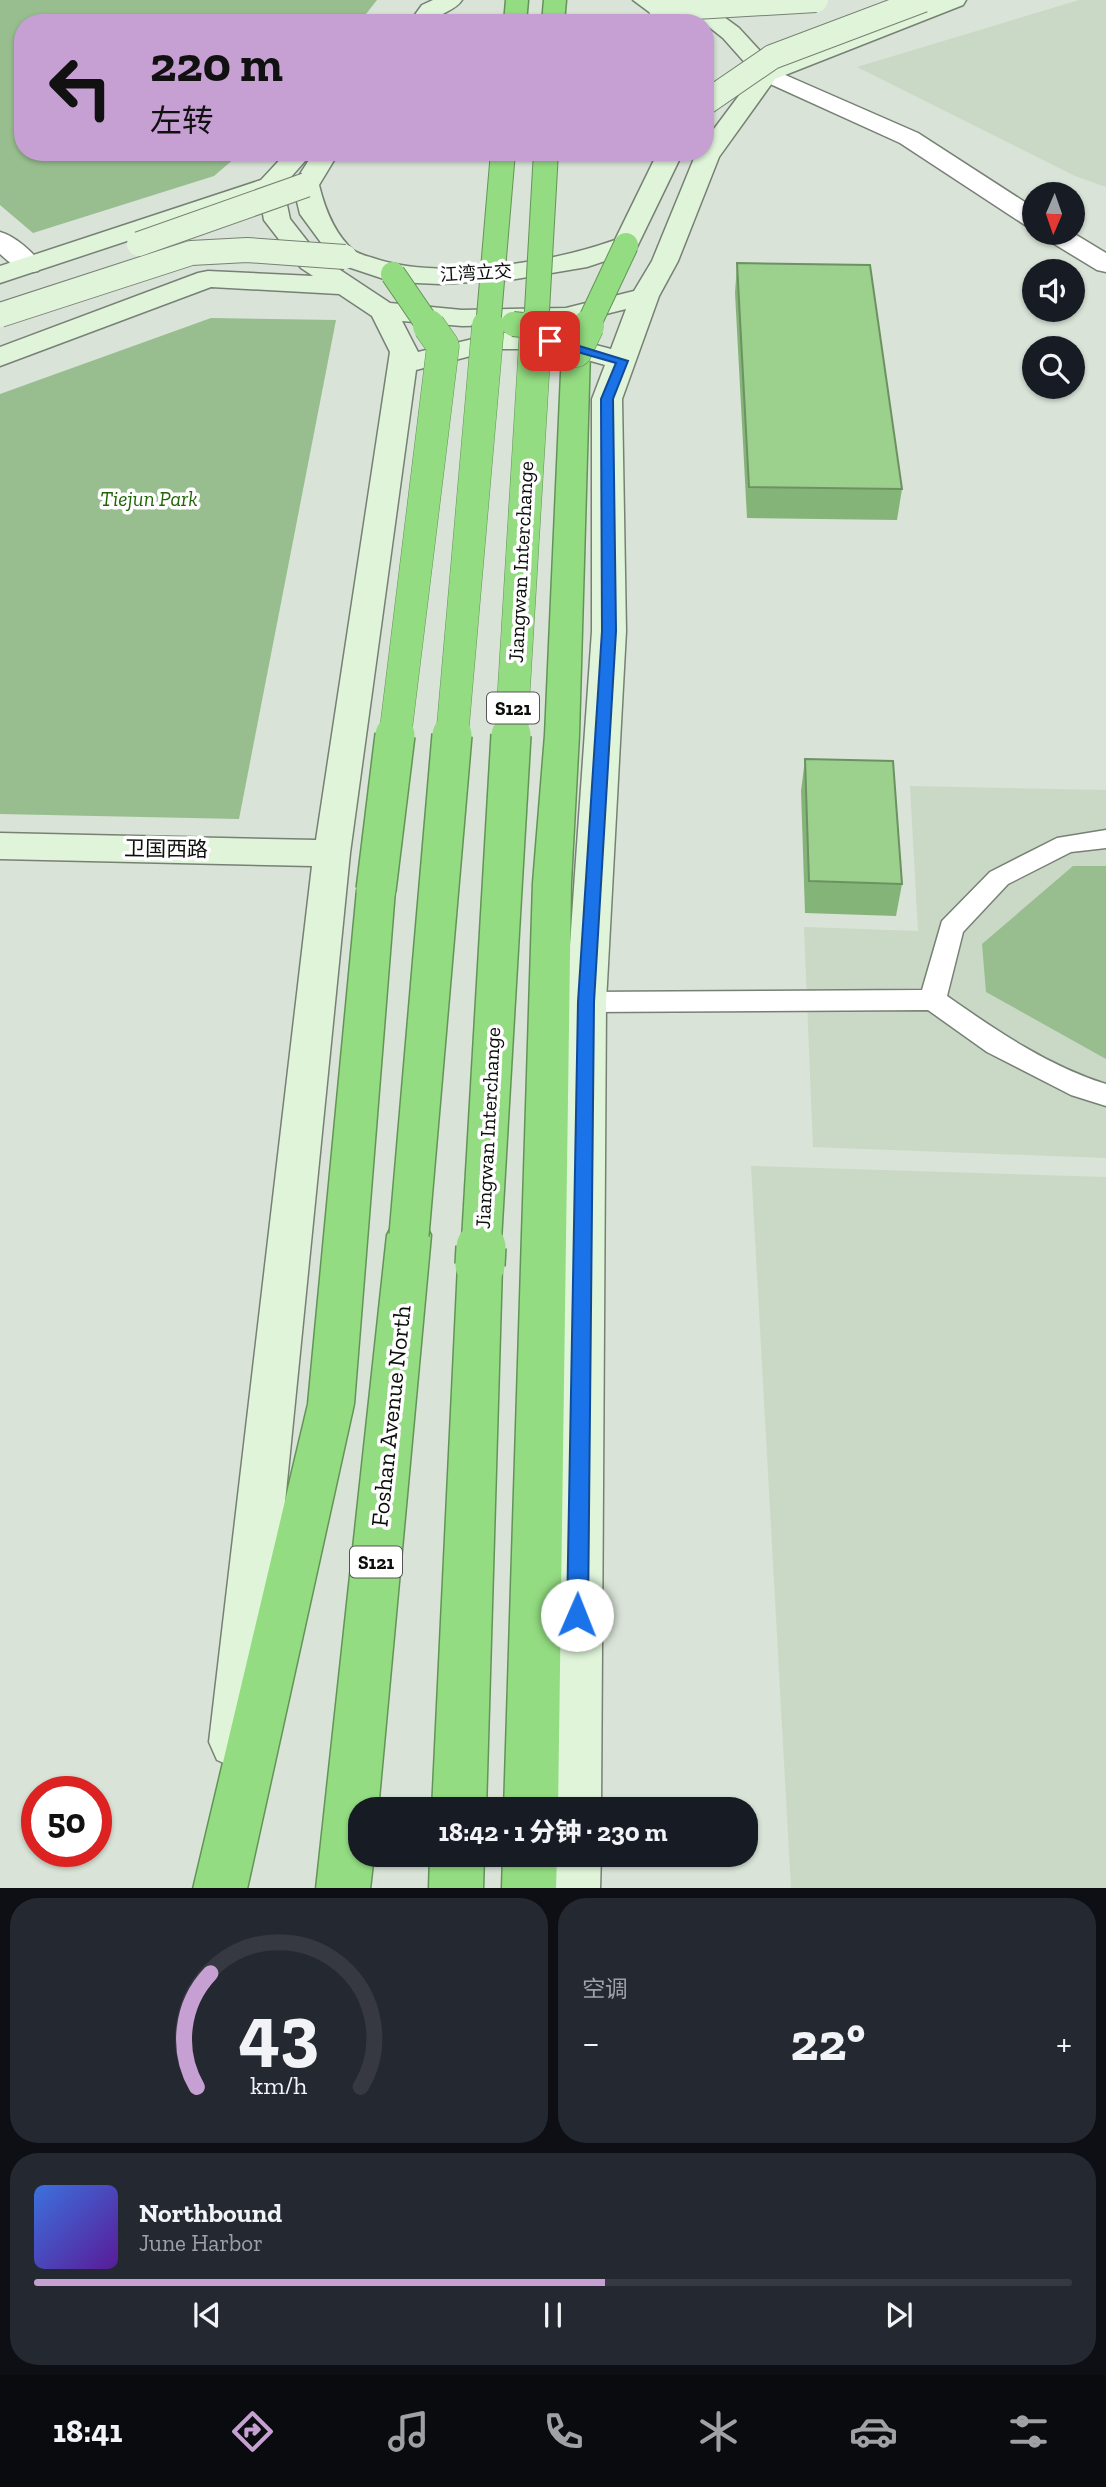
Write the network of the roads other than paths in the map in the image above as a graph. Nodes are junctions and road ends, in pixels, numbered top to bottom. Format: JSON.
{"nodes":[{"id":1,"x":451,"y":0,"type":"edge"},
{"id":2,"x":686,"y":0,"type":"edge"},
{"id":3,"x":816,"y":0,"type":"edge"},
{"id":4,"x":923,"y":0,"type":"edge"},
{"id":5,"x":955,"y":0,"type":"edge"},
{"id":6,"x":661,"y":11,"type":"edge"},
{"id":7,"x":410,"y":13,"type":"edge"},
{"id":8,"x":707,"y":14,"type":"edge"},
{"id":9,"x":714,"y":18,"type":"edge"},
{"id":10,"x":767,"y":74,"type":"junction"},
{"id":11,"x":714,"y":97,"type":"edge"},
{"id":12,"x":714,"y":146,"type":"edge"},
{"id":13,"x":292,"y":161,"type":"edge"},
{"id":14,"x":321,"y":161,"type":"edge"},
{"id":15,"x":502,"y":161,"type":"edge"},
{"id":16,"x":544,"y":161,"type":"edge"},
{"id":17,"x":667,"y":161,"type":"edge"},
{"id":18,"x":705,"y":161,"type":"edge"},
{"id":19,"x":270,"y":184,"type":"junction"},
{"id":20,"x":306,"y":186,"type":"junction"},
{"id":21,"x":1022,"y":211,"type":"edge"},
{"id":22,"x":0,"y":240,"type":"edge"},
{"id":23,"x":626,"y":245,"type":"junction"},
{"id":24,"x":1075,"y":245,"type":"edge"},
{"id":25,"x":345,"y":257,"type":"junction"},
{"id":26,"x":1106,"y":264,"type":"edge"},
{"id":27,"x":29,"y":265,"type":"junction"},
{"id":28,"x":0,"y":275,"type":"edge"},
{"id":29,"x":343,"y":286,"type":"junction"},
{"id":30,"x":0,"y":292,"type":"edge"},
{"id":31,"x":388,"y":293,"type":"junction"},
{"id":32,"x":645,"y":296,"type":"junction"},
{"id":33,"x":0,"y":316,"type":"edge"},
{"id":34,"x":443,"y":346,"type":"junction"},
{"id":35,"x":576,"y":351,"type":"junction"},
{"id":36,"x":0,"y":357,"type":"edge"},
{"id":37,"x":622,"y":361,"type":"junction"},
{"id":38,"x":402,"y":365,"type":"junction"},
{"id":39,"x":1106,"y":839,"type":"edge"},
{"id":40,"x":0,"y":846,"type":"edge"},
{"id":41,"x":332,"y":853,"type":"junction"},
{"id":42,"x":933,"y":1000,"type":"junction"},
{"id":43,"x":586,"y":1002,"type":"junction"},
{"id":44,"x":1106,"y":1095,"type":"edge"},
{"id":45,"x":460,"y":1797,"type":"edge"},
{"id":46,"x":531,"y":1797,"type":"edge"},
{"id":47,"x":575,"y":1797,"type":"edge"},
{"id":48,"x":457,"y":1867,"type":"edge"},
{"id":49,"x":530,"y":1867,"type":"edge"},
{"id":50,"x":574,"y":1867,"type":"edge"},
{"id":51,"x":219,"y":1886,"type":"edge"},
{"id":52,"x":343,"y":1888,"type":"edge"},
{"id":53,"x":456,"y":1888,"type":"edge"},
{"id":54,"x":529,"y":1888,"type":"edge"},
{"id":55,"x":573,"y":1888,"type":"edge"}],
"edges":[{"from":1,"to":7,"type":"main road"},
{"from":2,"to":8,"type":"main road"},
{"from":3,"to":6,"type":"main road","bridge":true},
{"from":4,"to":11,"type":"main road","bridge":true},
{"from":5,"to":10,"type":"main road"},
{"from":9,"to":10,"type":"main road"},
{"from":10,"to":12,"type":"main road"},
{"from":10,"to":21,"type":"street"},
{"from":13,"to":19,"type":"main road"},
{"from":14,"to":20,"type":"main road"},
{"from":15,"to":52,"type":"highway","name":"Foshan Avenue North","number":"S121","bridge":true},
{"from":16,"to":45,"type":"highway","name":"Jiangwan Interchange","number":"S121","bridge":true},
{"from":17,"to":23,"type":"main road"},
{"from":18,"to":32,"type":"main road"},
{"from":19,"to":27,"type":"main road"},
{"from":19,"to":29,"type":"main road"},
{"from":20,"to":25,"type":"main road"},
{"from":20,"to":30,"type":"main road","bridge":true},
{"from":22,"to":27,"type":"street"},
{"from":23,"to":31,"type":"main road","name":"江湾立交","bridge":true},
{"from":23,"to":35,"type":"highway","bridge":true},
{"from":24,"to":26,"type":"street"},
{"from":25,"to":31,"type":"main road","name":"江湾立交"},
{"from":25,"to":33,"type":"main road","name":"江湾立交","bridge":true},
{"from":27,"to":28,"type":"main road"},
{"from":29,"to":31,"type":"main road"},
{"from":29,"to":36,"type":"main road"},
{"from":31,"to":32,"type":"main road"},
{"from":31,"to":34,"type":"highway","bridge":true},
{"from":31,"to":38,"type":"main road"},
{"from":32,"to":37,"type":"main road"},
{"from":34,"to":35,"type":"highway","bridge":true},
{"from":34,"to":51,"type":"highway","bridge":true},
{"from":35,"to":46,"type":"highway"},
{"from":37,"to":38,"type":"main road"},
{"from":37,"to":43,"type":"main road"},
{"from":38,"to":41,"type":"main road"},
{"from":39,"to":42,"type":"lane"},
{"from":40,"to":41,"type":"main road","name":"卫国西路"},
{"from":41,"to":51,"type":"main road"},
{"from":42,"to":43,"type":"lane"},
{"from":42,"to":44,"type":"lane"},
{"from":43,"to":47,"type":"main road"},
{"from":48,"to":53,"type":"highway"},
{"from":49,"to":54,"type":"highway"},
{"from":50,"to":55,"type":"main road"}]}
